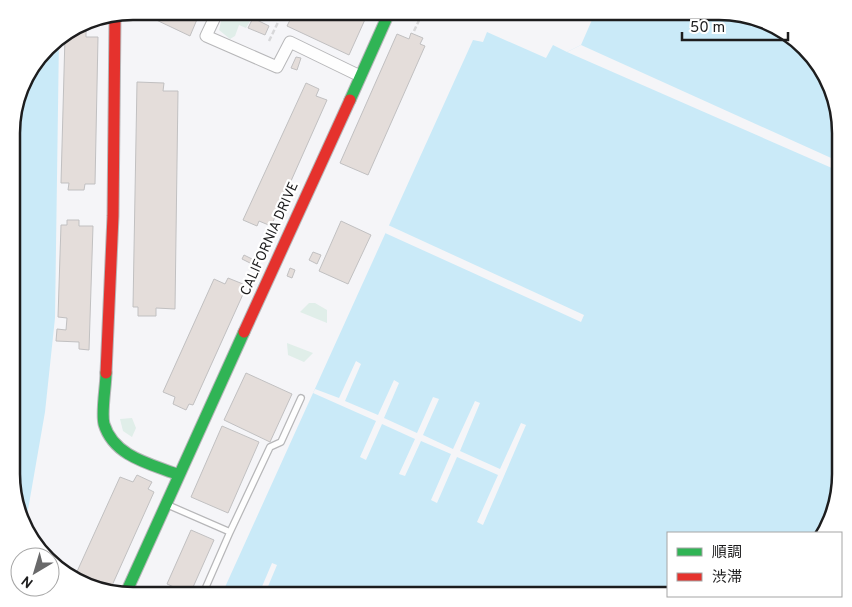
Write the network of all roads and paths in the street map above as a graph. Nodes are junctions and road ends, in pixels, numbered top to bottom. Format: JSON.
{"nodes":[{"id":1,"x":214,"y":20,"type":"edge"},
{"id":2,"x":279,"y":20,"type":"edge"},
{"id":3,"x":386,"y":20,"type":"edge"},
{"id":4,"x":419,"y":20,"type":"edge"},
{"id":5,"x":115,"y":22,"type":"edge"},
{"id":6,"x":414,"y":31,"type":"dead end"},
{"id":7,"x":269,"y":41,"type":"dead end"},
{"id":8,"x":360,"y":76,"type":"junction"},
{"id":9,"x":301,"y":398,"type":"dead end"},
{"id":10,"x":179,"y":475,"type":"junction"},
{"id":11,"x":166,"y":504,"type":"junction"},
{"id":12,"x":230,"y":532,"type":"junction"},
{"id":13,"x":128,"y":587,"type":"edge"},
{"id":14,"x":206,"y":587,"type":"edge"}],
"edges":[{"from":1,"to":8,"type":"street"},
{"from":2,"to":7,"type":"path"},
{"from":3,"to":8,"type":"street","name":"CALIFORNIA DRIVE"},
{"from":4,"to":6,"type":"path"},
{"from":5,"to":10,"type":"street"},
{"from":8,"to":10,"type":"street","name":"CALIFORNIA DRIVE"},
{"from":9,"to":12,"type":"lane"},
{"from":10,"to":11,"type":"street","name":"CALIFORNIA DRIVE"},
{"from":11,"to":12,"type":"lane"},
{"from":11,"to":13,"type":"street","name":"CALIFORNIA DRIVE"},
{"from":12,"to":14,"type":"lane"}]}
